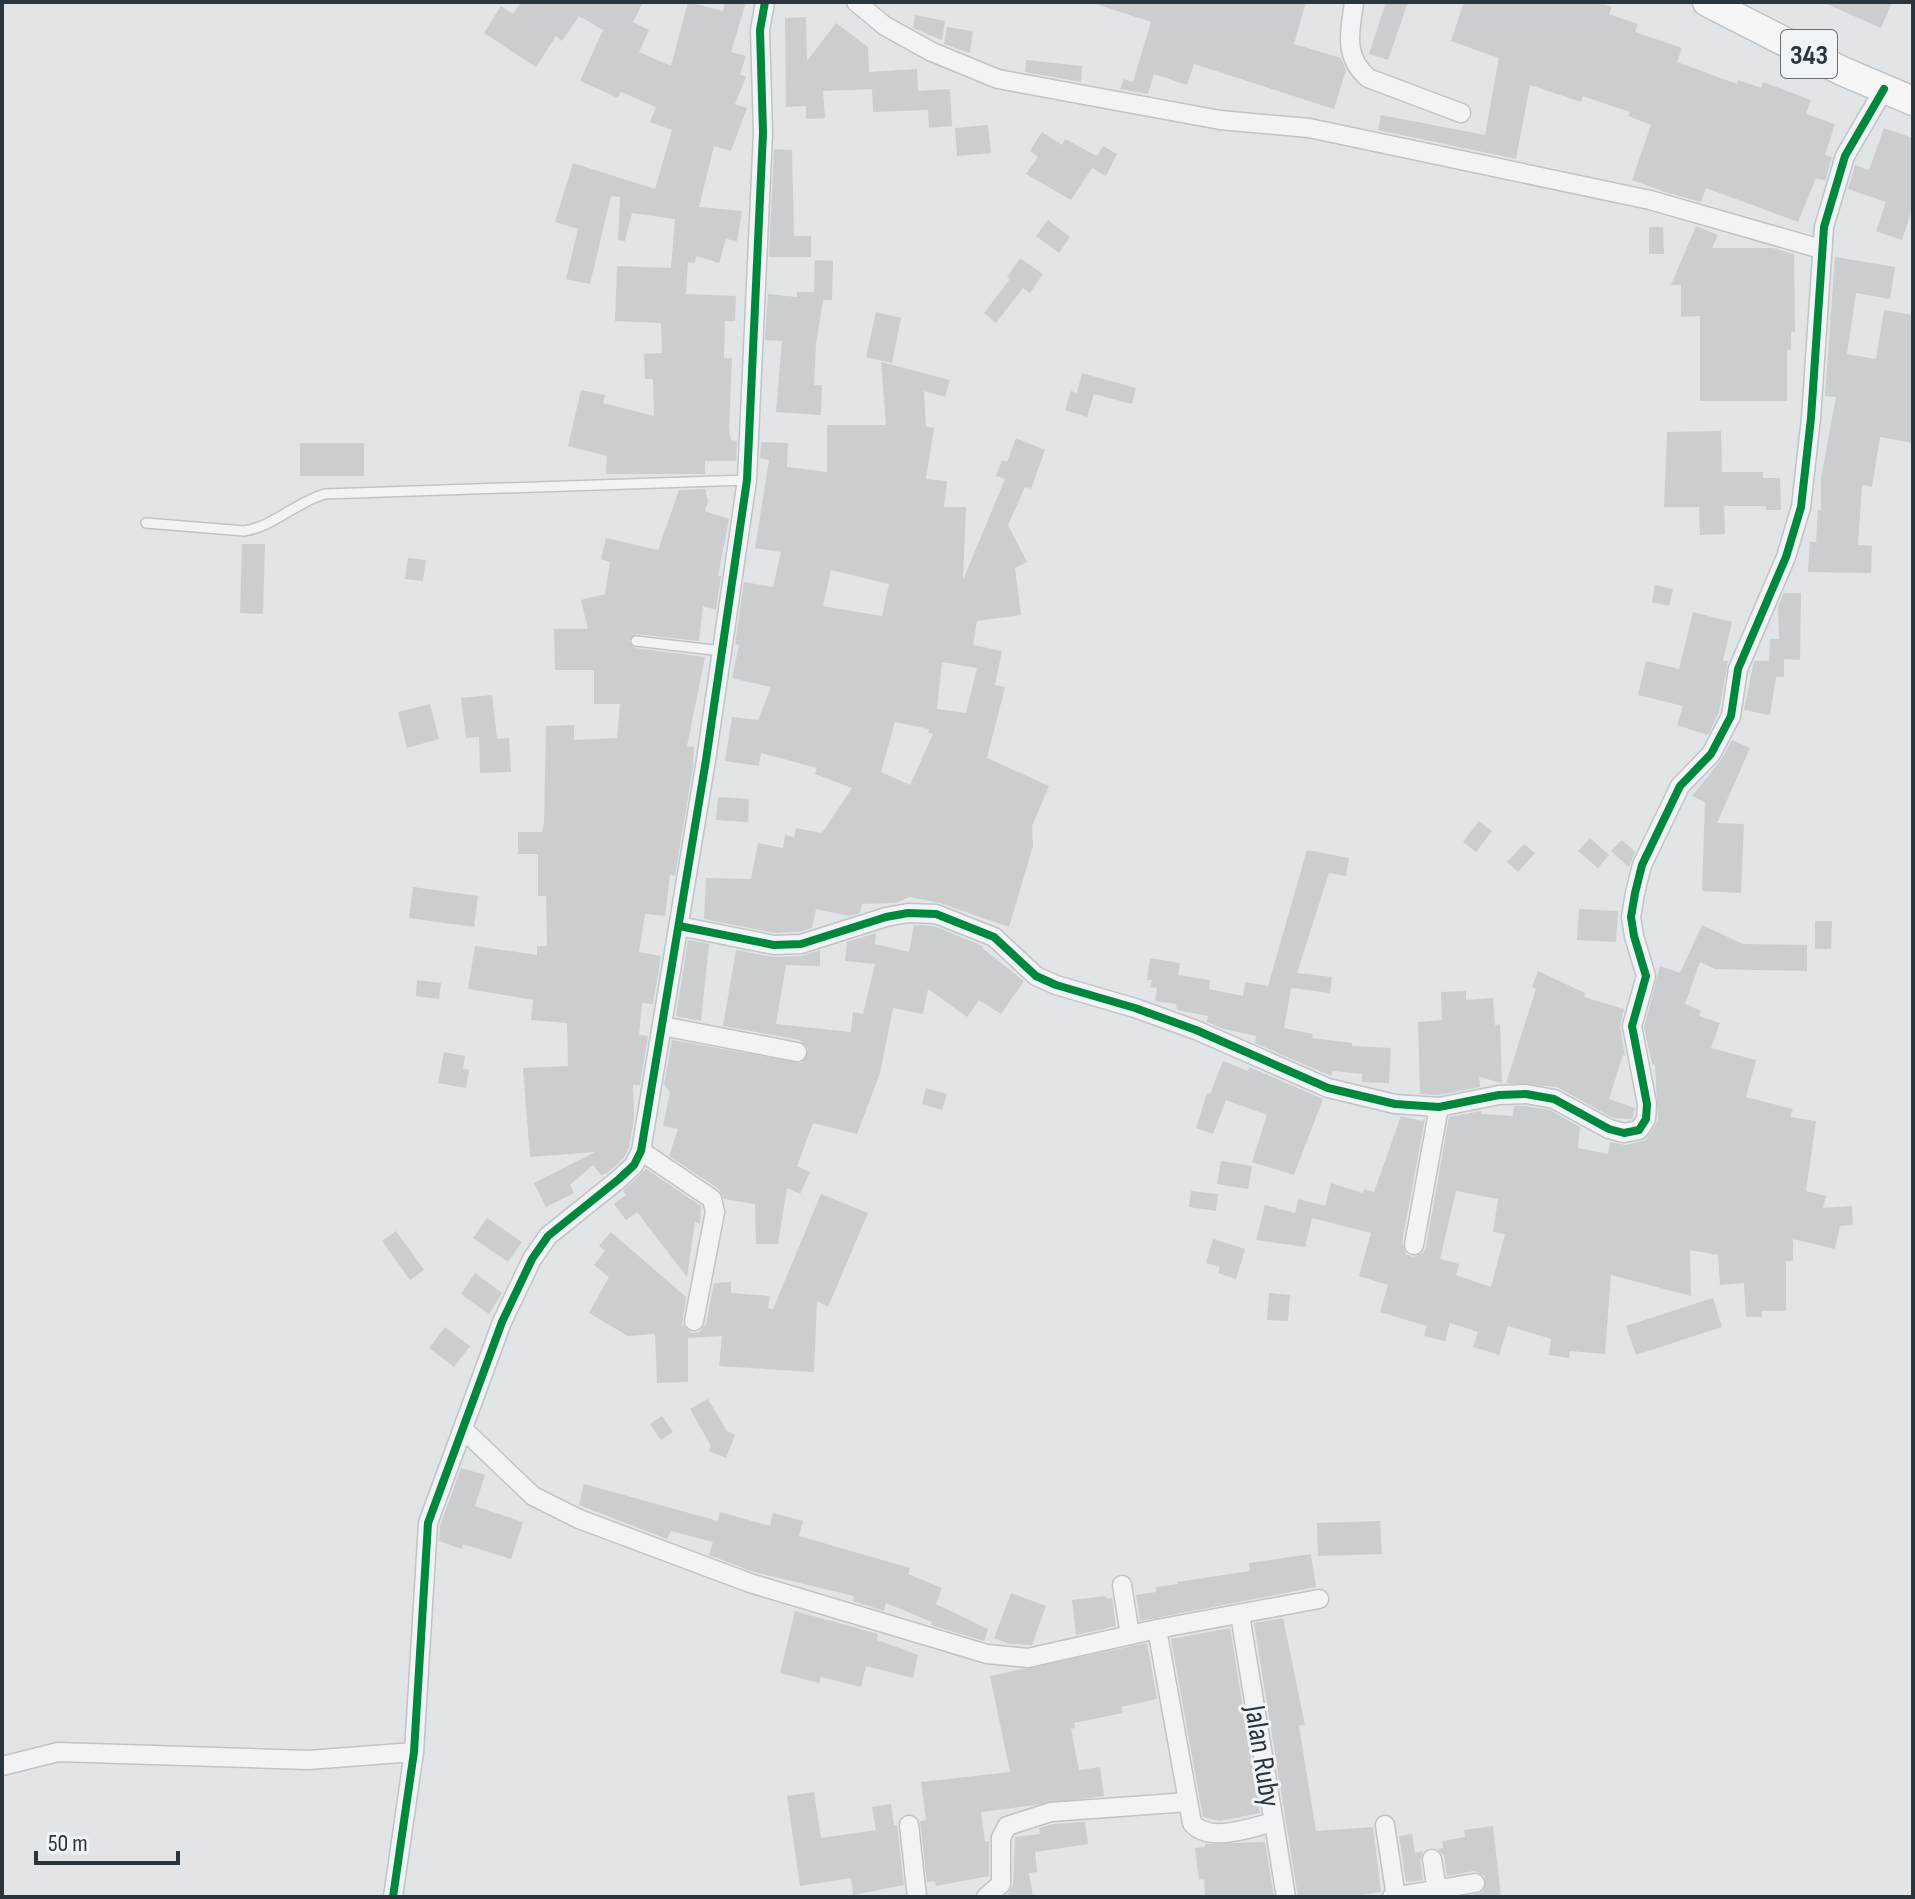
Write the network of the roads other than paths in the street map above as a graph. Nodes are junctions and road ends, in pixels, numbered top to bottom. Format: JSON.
{"nodes":[{"id":1,"x":765,"y":2,"type":"edge"},
{"id":2,"x":856,"y":2,"type":"edge"},
{"id":3,"x":1354,"y":2,"type":"edge"},
{"id":4,"x":1707,"y":2,"type":"edge"},
{"id":5,"x":1742,"y":10,"type":"edge"},
{"id":6,"x":1884,"y":89,"type":"junction"},
{"id":7,"x":1913,"y":101,"type":"edge"},
{"id":8,"x":1461,"y":113,"type":"dead end"},
{"id":9,"x":1821,"y":249,"type":"junction"},
{"id":10,"x":747,"y":480,"type":"junction"},
{"id":11,"x":146,"y":523,"type":"dead end"},
{"id":12,"x":636,"y":641,"type":"dead end"},
{"id":13,"x":722,"y":651,"type":"junction"},
{"id":14,"x":679,"y":926,"type":"junction"},
{"id":15,"x":662,"y":1026,"type":"junction"},
{"id":16,"x":797,"y":1052,"type":"dead end"},
{"id":17,"x":1439,"y":1107,"type":"junction"},
{"id":18,"x":641,"y":1151,"type":"junction"},
{"id":19,"x":1414,"y":1245,"type":"dead end"},
{"id":20,"x":694,"y":1321,"type":"dead end"},
{"id":21,"x":464,"y":1430,"type":"junction"},
{"id":22,"x":1122,"y":1585,"type":"dead end"},
{"id":23,"x":1319,"y":1599,"type":"dead end"},
{"id":24,"x":1240,"y":1615,"type":"junction"},
{"id":25,"x":1157,"y":1629,"type":"junction"},
{"id":26,"x":1130,"y":1635,"type":"junction"},
{"id":27,"x":414,"y":1752,"type":"junction"},
{"id":28,"x":2,"y":1766,"type":"edge"},
{"id":29,"x":1188,"y":1802,"type":"junction"},
{"id":30,"x":1274,"y":1822,"type":"junction"},
{"id":31,"x":909,"y":1825,"type":"dead end"},
{"id":32,"x":1385,"y":1825,"type":"dead end"},
{"id":33,"x":1432,"y":1859,"type":"dead end"},
{"id":34,"x":1475,"y":1883,"type":"dead end"},
{"id":35,"x":1437,"y":1893,"type":"edge"},
{"id":36,"x":393,"y":1897,"type":"edge"},
{"id":37,"x":917,"y":1897,"type":"edge"},
{"id":38,"x":986,"y":1897,"type":"edge"},
{"id":39,"x":1286,"y":1897,"type":"edge"},
{"id":40,"x":1395,"y":1897,"type":"edge"}],
"edges":[{"from":1,"to":10,"type":"street"},
{"from":2,"to":9,"type":"street"},
{"from":3,"to":8,"type":"street"},
{"from":4,"to":5,"type":"main road","number":"343"},
{"from":5,"to":6,"type":"main road","number":"343"},
{"from":6,"to":7,"type":"main road","number":"343"},
{"from":6,"to":9,"type":"street"},
{"from":9,"to":17,"type":"street"},
{"from":10,"to":11,"type":"lane"},
{"from":10,"to":13,"type":"street"},
{"from":12,"to":13,"type":"lane"},
{"from":13,"to":14,"type":"street"},
{"from":14,"to":15,"type":"street"},
{"from":14,"to":17,"type":"street"},
{"from":15,"to":16,"type":"street"},
{"from":15,"to":18,"type":"street"},
{"from":17,"to":19,"type":"street"},
{"from":18,"to":20,"type":"street"},
{"from":18,"to":21,"type":"street"},
{"from":21,"to":26,"type":"street"},
{"from":21,"to":27,"type":"street"},
{"from":22,"to":26,"type":"street"},
{"from":23,"to":24,"type":"street"},
{"from":24,"to":25,"type":"street"},
{"from":24,"to":30,"type":"street","name":"Jalan Ruby"},
{"from":25,"to":26,"type":"street"},
{"from":25,"to":29,"type":"street"},
{"from":27,"to":28,"type":"street"},
{"from":27,"to":36,"type":"street"},
{"from":29,"to":30,"type":"street"},
{"from":29,"to":38,"type":"street"},
{"from":30,"to":39,"type":"street","name":"Jalan Ruby"},
{"from":31,"to":37,"type":"street"},
{"from":32,"to":40,"type":"street"},
{"from":33,"to":35,"type":"street"},
{"from":34,"to":35,"type":"street"},
{"from":35,"to":40,"type":"street"}]}
